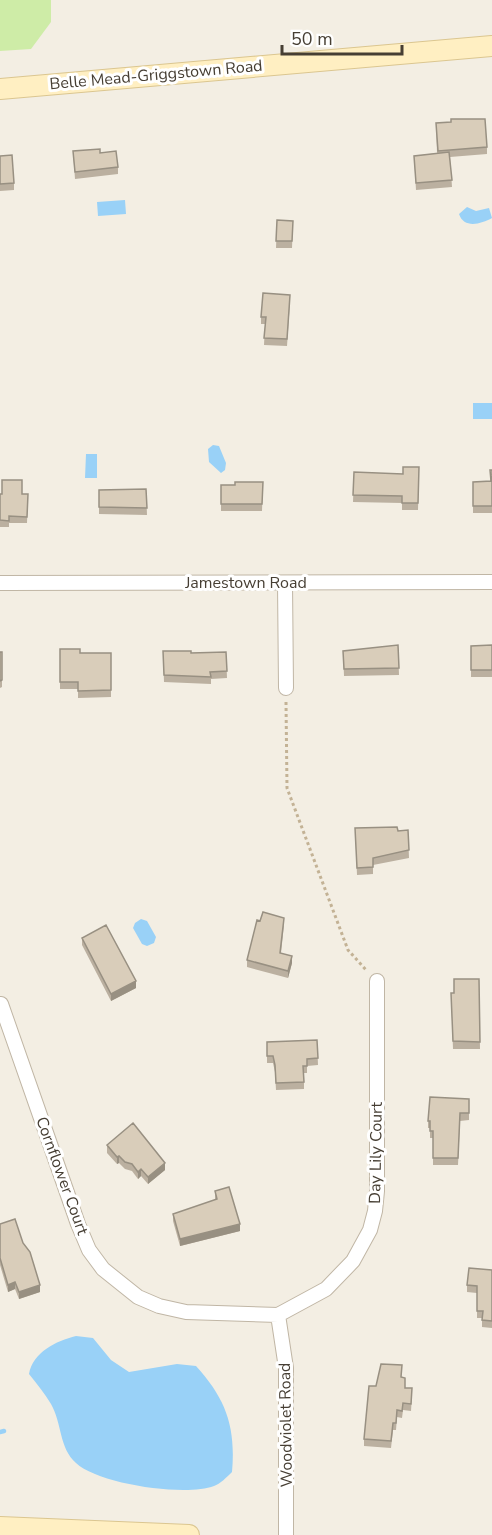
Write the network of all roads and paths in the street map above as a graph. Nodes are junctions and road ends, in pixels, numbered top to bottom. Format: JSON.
{"nodes":[{"id":1,"x":492,"y":46,"type":"edge"},
{"id":2,"x":0,"y":89,"type":"edge"},
{"id":3,"x":492,"y":582,"type":"edge"},
{"id":4,"x":0,"y":583,"type":"edge"},
{"id":5,"x":285,"y":583,"type":"junction"},
{"id":6,"x":285,"y":688,"type":"joint"},
{"id":7,"x":377,"y":981,"type":"joint"},
{"id":8,"x":1,"y":1004,"type":"edge"},
{"id":9,"x":278,"y":1315,"type":"junction"},
{"id":10,"x":0,"y":1527,"type":"edge"},
{"id":11,"x":189,"y":1535,"type":"edge"},
{"id":12,"x":286,"y":1535,"type":"edge"}],
"edges":[{"from":1,"to":2,"type":"street","name":"Belle Mead-Griggstown Road"},
{"from":3,"to":5,"type":"street","name":"Jamestown Road"},
{"from":4,"to":5,"type":"street","name":"Jamestown Road"},
{"from":5,"to":6,"type":"street"},
{"from":6,"to":7,"type":"path"},
{"from":7,"to":9,"type":"street","name":"Day Lily Court"},
{"from":8,"to":9,"type":"street","name":"Cornflower Court"},
{"from":9,"to":12,"type":"street","name":"Woodviolet Road"},
{"from":10,"to":11,"type":"street"}]}
